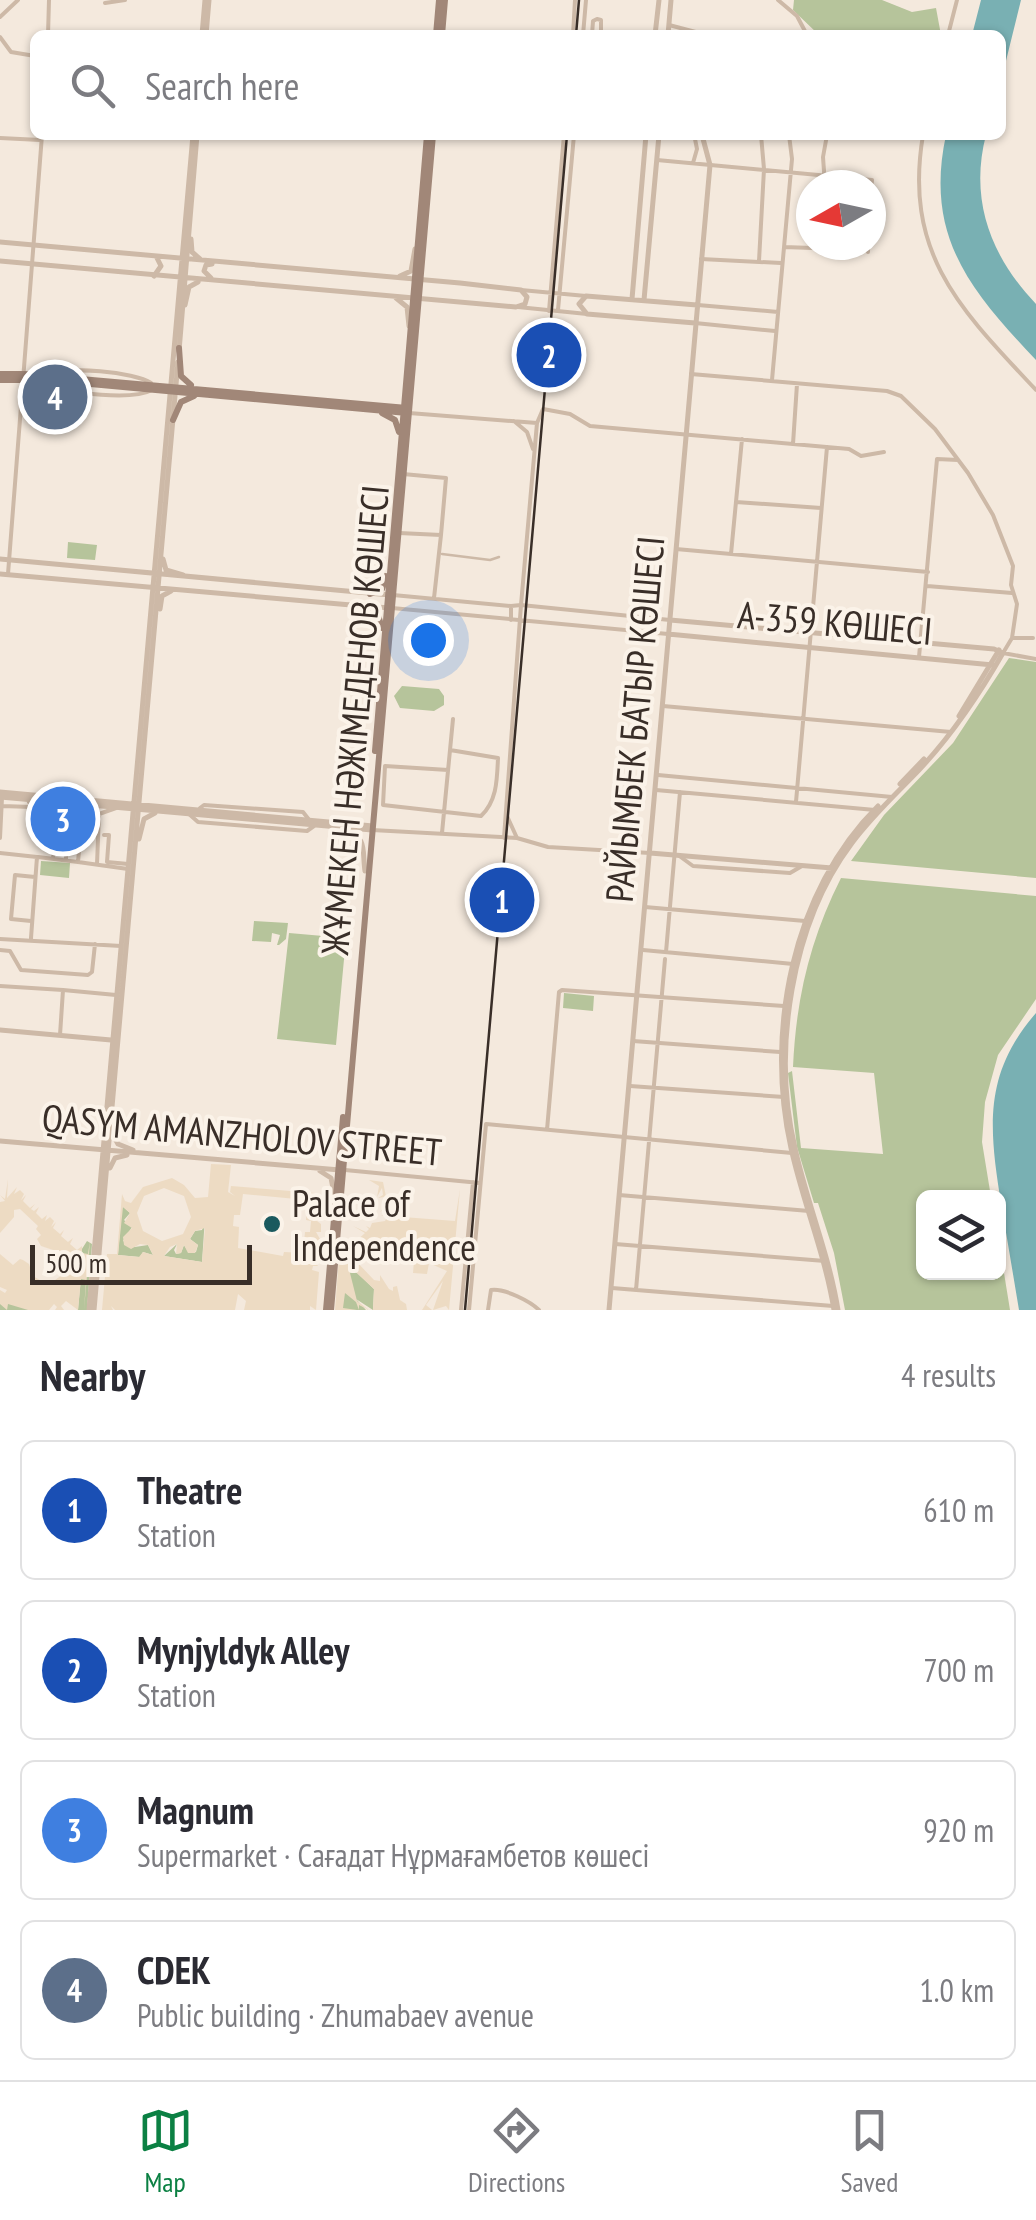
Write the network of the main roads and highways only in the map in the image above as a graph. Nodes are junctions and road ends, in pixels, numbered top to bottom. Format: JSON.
{"nodes":[{"id":1,"x":442,"y":0,"type":"edge"},
{"id":2,"x":439,"y":30,"type":"edge"},
{"id":3,"x":429,"y":140,"type":"edge"},
{"id":4,"x":430,"y":140,"type":"edge"},
{"id":5,"x":418,"y":280,"type":"junction"},
{"id":6,"x":416,"y":297,"type":"junction"},
{"id":7,"x":179,"y":348,"type":"road end"},
{"id":8,"x":0,"y":377,"type":"edge"},
{"id":9,"x":406,"y":384,"type":"junction"},
{"id":10,"x":211,"y":390,"type":"junction"},
{"id":11,"x":173,"y":393,"type":"junction"},
{"id":12,"x":197,"y":395,"type":"junction"},
{"id":13,"x":378,"y":408,"type":"junction"},
{"id":14,"x":408,"y":411,"type":"junction"},
{"id":15,"x":173,"y":420,"type":"road end"},
{"id":16,"x":401,"y":440,"type":"junction"},
{"id":17,"x":391,"y":556,"type":"junction"},
{"id":18,"x":370,"y":594,"type":"road end"},
{"id":19,"x":390,"y":595,"type":"junction"},
{"id":20,"x":351,"y":605,"type":"road end"},
{"id":21,"x":389,"y":608,"type":"junction"},
{"id":22,"x":384,"y":644,"type":"junction"},
{"id":23,"x":372,"y":828,"type":"junction"},
{"id":24,"x":340,"y":1170,"type":"junction"},
{"id":25,"x":328,"y":1310,"type":"edge"}],
"edges":[{"from":1,"to":2,"type":"main road"},
{"from":3,"to":5,"type":"main road","name":"ЖҰМЕКЕН НӘЖІМЕДЕНОВ КӨШЕСІ"},
{"from":4,"to":5,"type":"main road","name":"ЖҰМЕКЕН НӘЖІМЕДЕНОВ КӨШЕСІ"},
{"from":5,"to":6,"type":"main road","name":"ЖҰМЕКЕН НӘЖІМЕДЕНОВ КӨШЕСІ"},
{"from":6,"to":9,"type":"main road","name":"ЖҰМЕКЕН НӘЖІМЕДЕНОВ КӨШЕСІ"},
{"from":6,"to":14,"type":"main road","name":"ЖҰМЕКЕН НӘЖІМЕДЕНОВ КӨШЕСІ"},
{"from":7,"to":10,"type":"main road"},
{"from":8,"to":11,"type":"main road"},
{"from":9,"to":13,"type":"main road"},
{"from":9,"to":14,"type":"main road","name":"ЖҰМЕКЕН НӘЖІМЕДЕНОВ КӨШЕСІ"},
{"from":10,"to":11,"type":"main road"},
{"from":10,"to":13,"type":"main road"},
{"from":11,"to":12,"type":"main road"},
{"from":12,"to":13,"type":"main road"},
{"from":12,"to":15,"type":"main road"},
{"from":13,"to":14,"type":"main road"},
{"from":13,"to":16,"type":"main road"},
{"from":14,"to":16,"type":"main road","name":"ЖҰМЕКЕН НӘЖІМЕДЕНОВ КӨШЕСІ"},
{"from":14,"to":19,"type":"main road","name":"ЖҰМЕКЕН НӘЖІМЕДЕНОВ КӨШЕСІ"},
{"from":16,"to":17,"type":"main road","name":"ЖҰМЕКЕН НӘЖІМЕДЕНОВ КӨШЕСІ"},
{"from":17,"to":18,"type":"main road"},
{"from":17,"to":19,"type":"main road","name":"ЖҰМЕКЕН НӘЖІМЕДЕНОВ КӨШЕСІ"},
{"from":19,"to":21,"type":"main road","name":"ЖҰМЕКЕН НӘЖІМЕДЕНОВ КӨШЕСІ"},
{"from":20,"to":22,"type":"main road"},
{"from":21,"to":22,"type":"main road","name":"ЖҰМЕКЕН НӘЖІМЕДЕНОВ КӨШЕСІ"},
{"from":21,"to":23,"type":"main road","name":"ЖҰМЕКЕН НӘЖІМЕДЕНОВ КӨШЕСІ"},
{"from":22,"to":23,"type":"main road","name":"ЖҰМЕКЕН НӘЖІМЕДЕНОВ КӨШЕСІ"},
{"from":23,"to":24,"type":"main road","name":"ЖҰМЕКЕН НӘЖІМЕДЕНОВ КӨШЕСІ"},
{"from":23,"to":24,"type":"main road","name":"ЖҰМЕКЕН НӘЖІМЕДЕНОВ КӨШЕСІ"},
{"from":24,"to":25,"type":"main road","name":"ЖҰМЕКЕН НӘЖІМЕДЕНОВ КӨШЕСІ"},
{"from":24,"to":25,"type":"main road","name":"ЖҰМЕКЕН НӘЖІМЕДЕНОВ КӨШЕСІ"}]}
